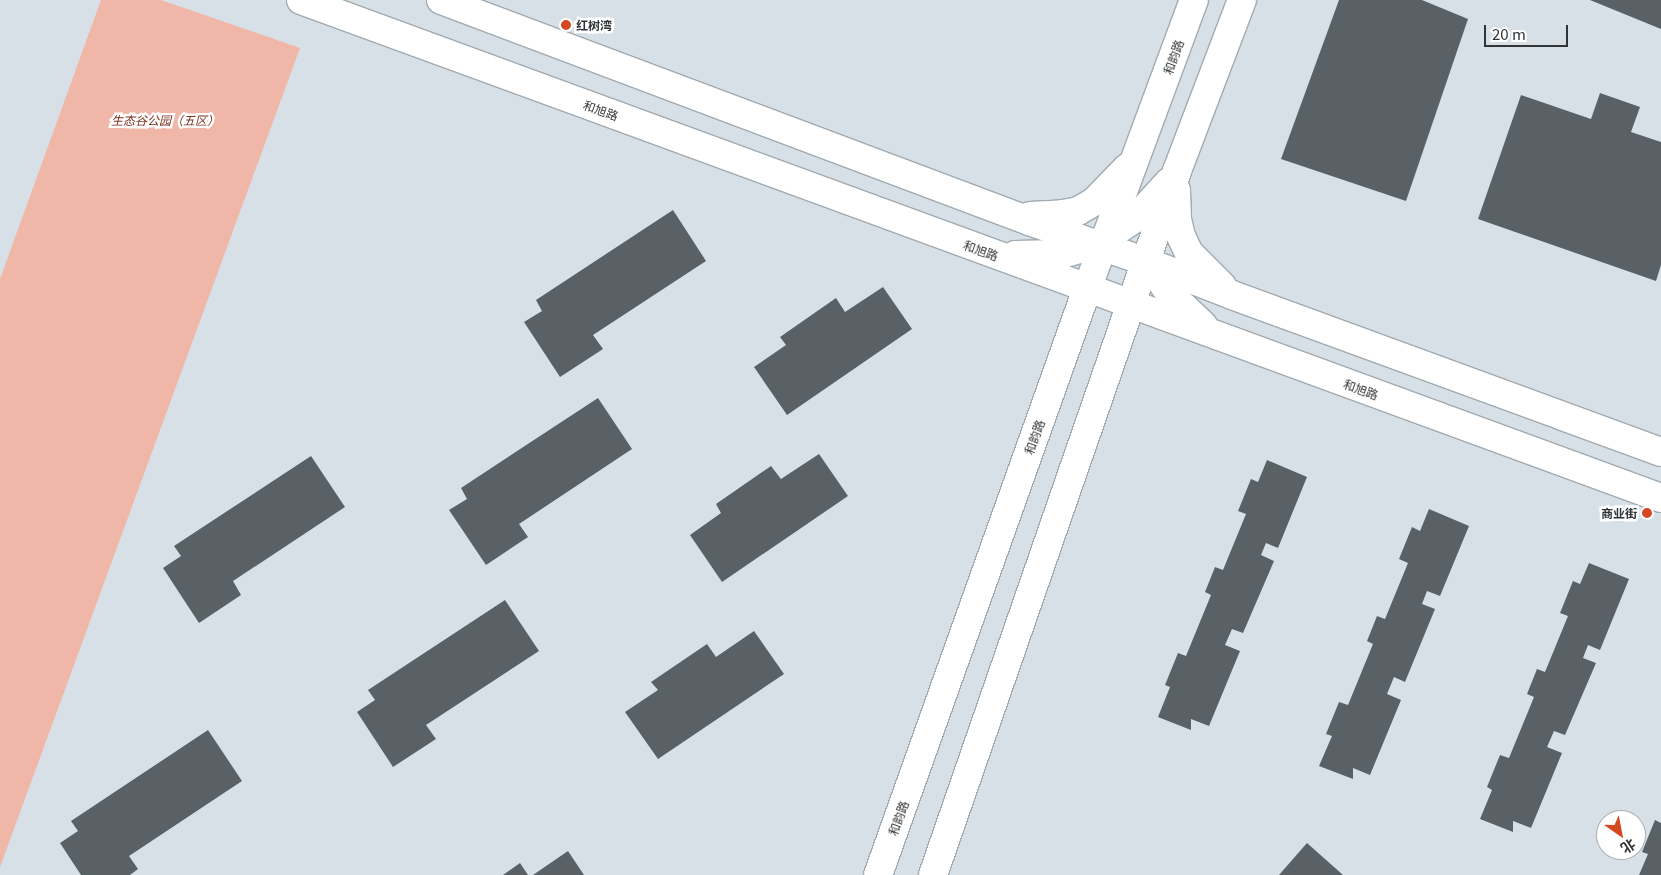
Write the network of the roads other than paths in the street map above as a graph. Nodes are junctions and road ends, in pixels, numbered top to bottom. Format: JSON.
{"nodes":[{"id":1,"x":301,"y":0,"type":"edge"},
{"id":2,"x":441,"y":0,"type":"edge"},
{"id":3,"x":1194,"y":0,"type":"edge"},
{"id":4,"x":1242,"y":0,"type":"edge"},
{"id":5,"x":1136,"y":157,"type":"junction"},
{"id":6,"x":1177,"y":170,"type":"junction"},
{"id":7,"x":1014,"y":215,"type":"junction"},
{"id":8,"x":1137,"y":217,"type":"junction"},
{"id":9,"x":1102,"y":243,"type":"junction"},
{"id":10,"x":984,"y":251,"type":"junction"},
{"id":11,"x":1147,"y":262,"type":"junction"},
{"id":12,"x":1087,"y":289,"type":"junction"},
{"id":13,"x":1232,"y":296,"type":"junction"},
{"id":14,"x":1131,"y":305,"type":"junction"},
{"id":15,"x":1223,"y":338,"type":"junction"},
{"id":16,"x":1661,"y":452,"type":"edge"},
{"id":17,"x":1661,"y":498,"type":"edge"},
{"id":18,"x":878,"y":875,"type":"edge"},
{"id":19,"x":933,"y":875,"type":"edge"}],
"edges":[{"from":1,"to":10,"type":"main road","name":"和旭路"},
{"from":2,"to":7,"type":"main road"},
{"from":3,"to":5,"type":"main road","name":"和韵路"},
{"from":4,"to":6,"type":"main road"},
{"from":5,"to":7,"type":"main road"},
{"from":5,"to":8,"type":"main road"},
{"from":5,"to":9,"type":"main road","name":"和韵路"},
{"from":6,"to":8,"type":"main road"},
{"from":6,"to":11,"type":"main road"},
{"from":6,"to":13,"type":"main road"},
{"from":7,"to":9,"type":"main road"},
{"from":8,"to":9,"type":"main road"},
{"from":8,"to":11,"type":"main road"},
{"from":9,"to":10,"type":"main road"},
{"from":9,"to":11,"type":"main road"},
{"from":9,"to":12,"type":"main road","name":"和韵路"},
{"from":10,"to":12,"type":"main road","name":"和旭路"},
{"from":11,"to":13,"type":"main road"},
{"from":11,"to":14,"type":"main road"},
{"from":11,"to":15,"type":"main road"},
{"from":12,"to":14,"type":"main road","name":"和旭路"},
{"from":12,"to":18,"type":"main road","name":"和韵路"},
{"from":13,"to":16,"type":"main road"},
{"from":14,"to":15,"type":"main road","name":"和旭路"},
{"from":14,"to":19,"type":"main road"},
{"from":15,"to":17,"type":"main road","name":"和旭路"}]}
